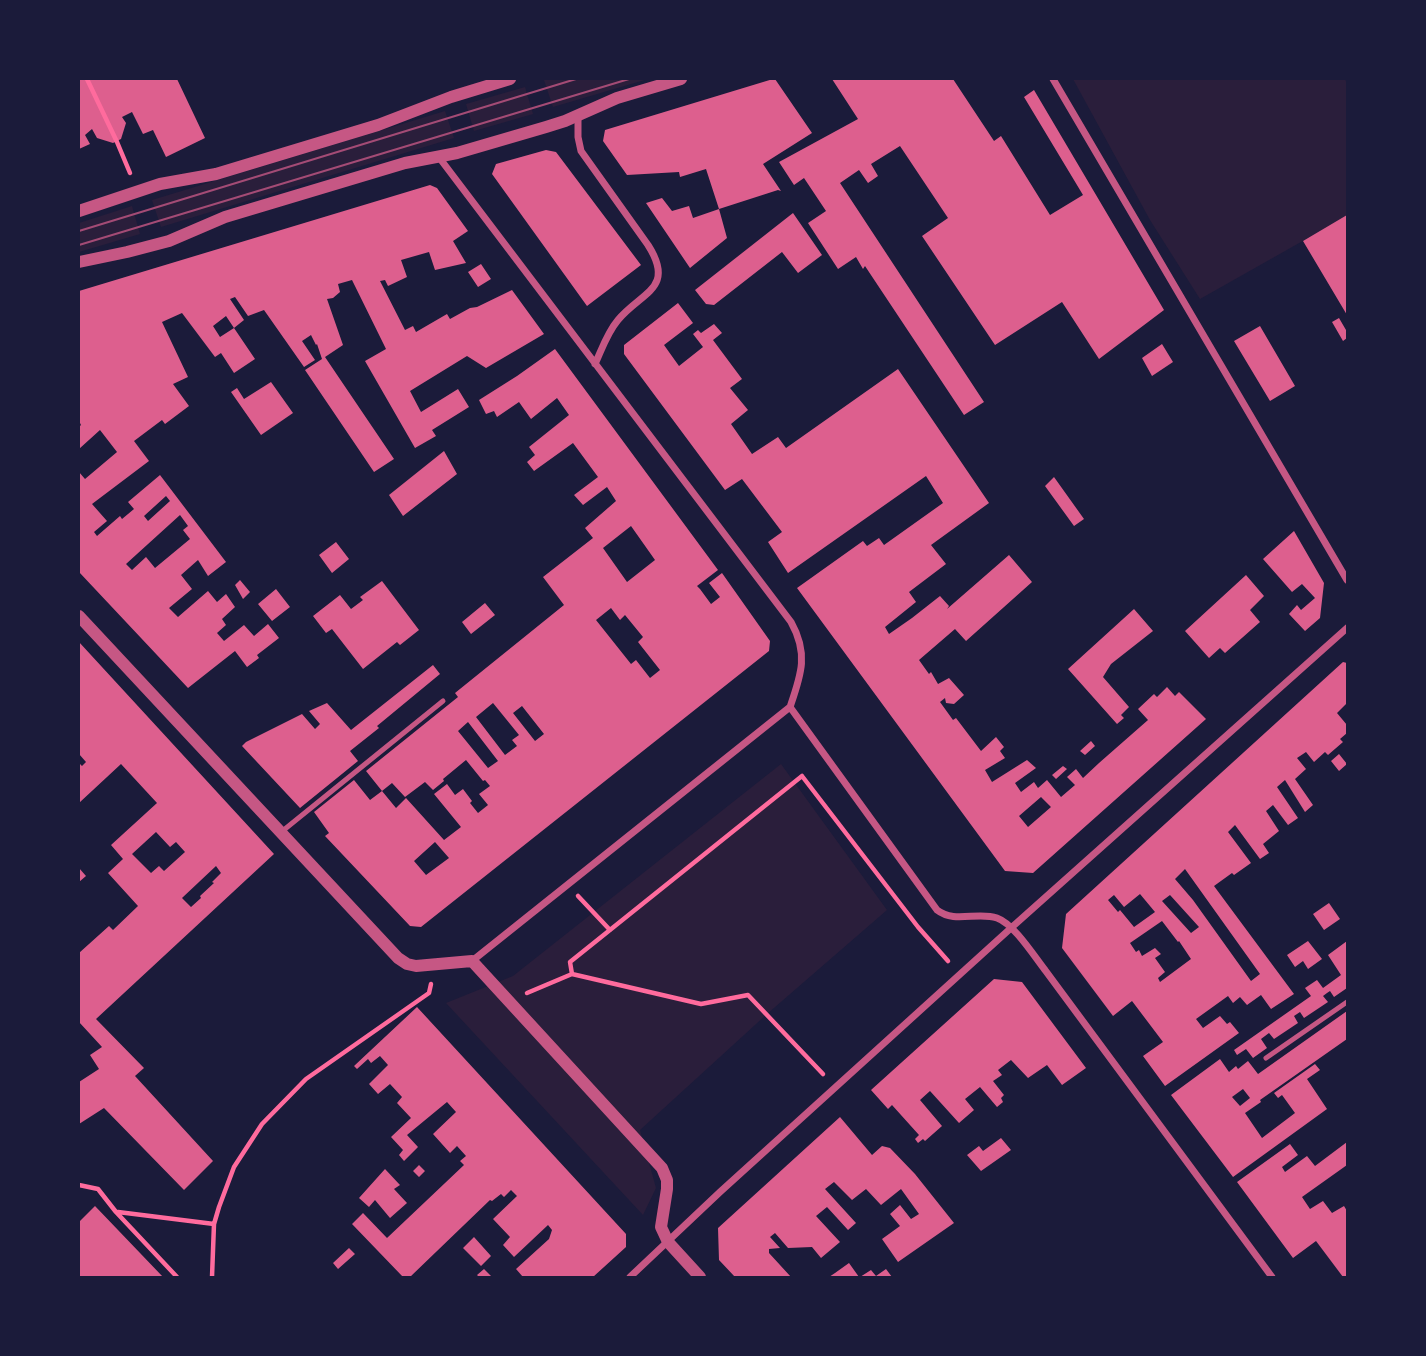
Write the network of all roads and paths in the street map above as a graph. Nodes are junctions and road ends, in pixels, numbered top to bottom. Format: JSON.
{"nodes":[{"id":1,"x":87,"y":79,"type":"edge"},
{"id":2,"x":510,"y":79,"type":"edge"},
{"id":3,"x":681,"y":79,"type":"edge"},
{"id":4,"x":1053,"y":79,"type":"edge"},
{"id":5,"x":495,"y":81,"type":"edge"},
{"id":6,"x":470,"y":85,"type":"edge"},
{"id":7,"x":578,"y":115,"type":"junction"},
{"id":8,"x":438,"y":156,"type":"junction"},
{"id":9,"x":137,"y":191,"type":"junction"},
{"id":10,"x":79,"y":211,"type":"edge"},
{"id":11,"x":79,"y":262,"type":"edge"},
{"id":12,"x":595,"y":364,"type":"junction"},
{"id":13,"x":1347,"y":580,"type":"edge"},
{"id":14,"x":79,"y":617,"type":"edge"},
{"id":15,"x":1347,"y":628,"type":"edge"},
{"id":16,"x":443,"y":701,"type":"dead end"},
{"id":17,"x":790,"y":707,"type":"junction"},
{"id":18,"x":280,"y":833,"type":"junction"},
{"id":19,"x":567,"y":885,"type":"junction"},
{"id":20,"x":1011,"y":928,"type":"junction"},
{"id":21,"x":610,"y":930,"type":"junction"},
{"id":22,"x":472,"y":961,"type":"junction"},
{"id":23,"x":437,"y":964,"type":"junction"},
{"id":24,"x":572,"y":974,"type":"junction"},
{"id":25,"x":961,"y":974,"type":"junction"},
{"id":26,"x":510,"y":1001,"type":"junction"},
{"id":27,"x":1347,"y":1002,"type":"edge"},
{"id":28,"x":1266,"y":1058,"type":"dead end"},
{"id":29,"x":836,"y":1087,"type":"junction"},
{"id":30,"x":79,"y":1185,"type":"edge"},
{"id":31,"x":116,"y":1212,"type":"junction"},
{"id":32,"x":214,"y":1224,"type":"junction"},
{"id":33,"x":668,"y":1242,"type":"junction"},
{"id":34,"x":177,"y":1277,"type":"edge"},
{"id":35,"x":212,"y":1277,"type":"edge"},
{"id":36,"x":630,"y":1277,"type":"edge"},
{"id":37,"x":701,"y":1277,"type":"edge"},
{"id":38,"x":1272,"y":1277,"type":"edge"}],
"edges":[{"from":1,"to":9,"type":"path"},
{"from":2,"to":5,"type":"street"},
{"from":3,"to":7,"type":"street"},
{"from":4,"to":13,"type":"street"},
{"from":5,"to":6,"type":"street"},
{"from":6,"to":9,"type":"street"},
{"from":7,"to":8,"type":"street"},
{"from":7,"to":12,"type":"street"},
{"from":8,"to":11,"type":"street"},
{"from":8,"to":12,"type":"street"},
{"from":9,"to":10,"type":"street"},
{"from":12,"to":17,"type":"street"},
{"from":14,"to":18,"type":"street"},
{"from":15,"to":20,"type":"street"},
{"from":16,"to":18,"type":"lane"},
{"from":17,"to":19,"type":"street"},
{"from":17,"to":20,"type":"street"},
{"from":18,"to":23,"type":"street"},
{"from":19,"to":21,"type":"path"},
{"from":19,"to":22,"type":"street"},
{"from":20,"to":25,"type":"street"},
{"from":20,"to":38,"type":"street"},
{"from":21,"to":24,"type":"path"},
{"from":21,"to":25,"type":"path"},
{"from":22,"to":23,"type":"street"},
{"from":22,"to":26,"type":"street"},
{"from":23,"to":32,"type":"path"},
{"from":24,"to":26,"type":"path"},
{"from":24,"to":29,"type":"path"},
{"from":25,"to":29,"type":"street"},
{"from":26,"to":33,"type":"street"},
{"from":27,"to":28,"type":"lane"},
{"from":29,"to":33,"type":"street"},
{"from":30,"to":31,"type":"path"},
{"from":31,"to":32,"type":"path"},
{"from":31,"to":34,"type":"path"},
{"from":32,"to":35,"type":"path"},
{"from":33,"to":36,"type":"street"},
{"from":33,"to":37,"type":"street"}]}
